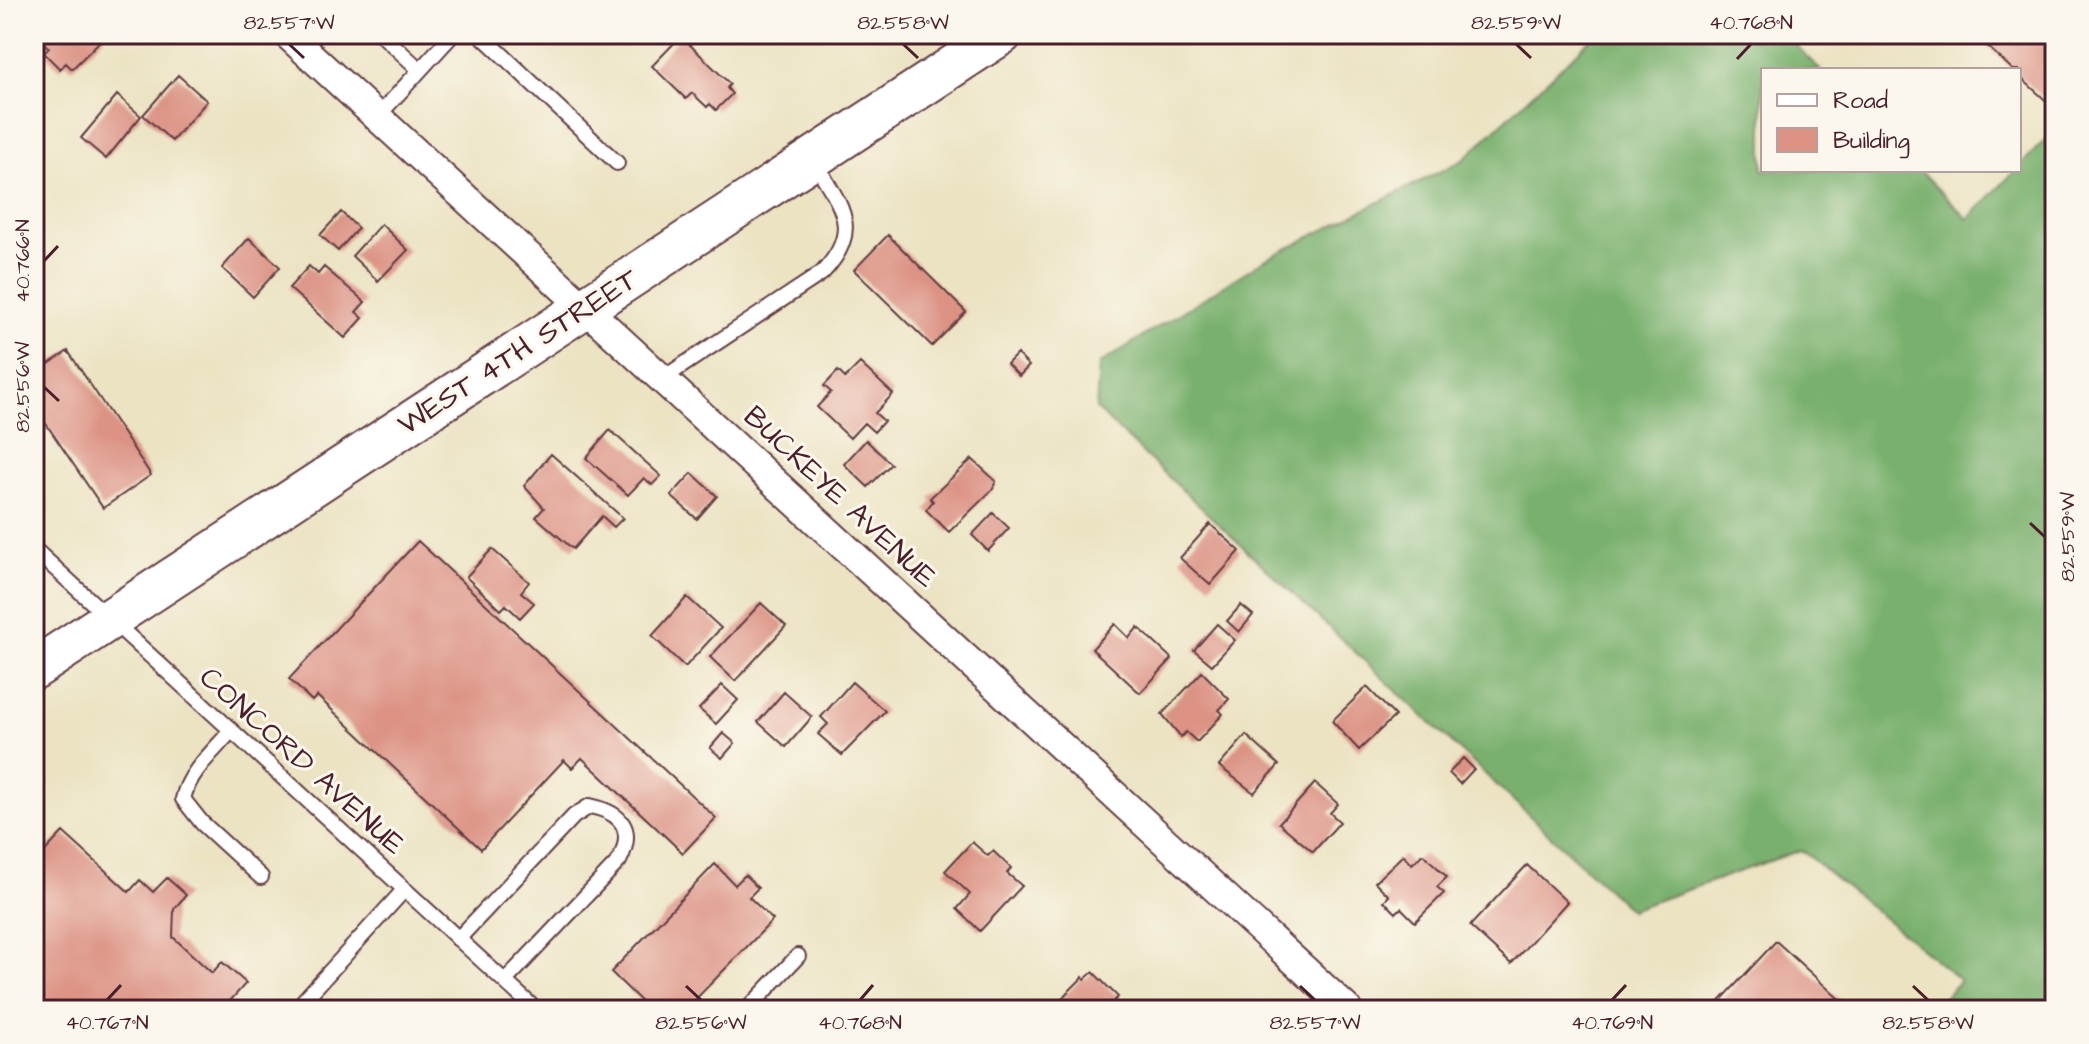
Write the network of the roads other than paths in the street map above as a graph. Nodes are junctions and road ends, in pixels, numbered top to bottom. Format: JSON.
{"nodes":[{"id":1,"x":287,"y":34,"type":"edge"},
{"id":2,"x":381,"y":34,"type":"edge"},
{"id":3,"x":453,"y":34,"type":"edge"},
{"id":4,"x":480,"y":34,"type":"edge"},
{"id":5,"x":1002,"y":34,"type":"edge"},
{"id":6,"x":419,"y":69,"type":"junction"},
{"id":7,"x":377,"y":117,"type":"junction"},
{"id":8,"x":813,"y":158,"type":"junction"},
{"id":9,"x":617,"y":163,"type":"dead end"},
{"id":10,"x":583,"y":309,"type":"junction"},
{"id":11,"x":662,"y":379,"type":"junction"},
{"id":12,"x":34,"y":549,"type":"edge"},
{"id":13,"x":109,"y":620,"type":"junction"},
{"id":14,"x":34,"y":669,"type":"edge"},
{"id":15,"x":230,"y":732,"type":"junction"},
{"id":16,"x":261,"y":877,"type":"dead end"},
{"id":17,"x":404,"y":890,"type":"junction"},
{"id":18,"x":458,"y":939,"type":"junction"},
{"id":19,"x":798,"y":956,"type":"dead end"},
{"id":20,"x":505,"y":981,"type":"junction"},
{"id":21,"x":295,"y":1010,"type":"edge"},
{"id":22,"x":536,"y":1010,"type":"edge"},
{"id":23,"x":747,"y":1010,"type":"edge"},
{"id":24,"x":1348,"y":1010,"type":"edge"}],
"edges":[{"from":1,"to":7,"type":"street","name":"BUCKEYE AVENUE"},
{"from":2,"to":6,"type":"lane"},
{"from":3,"to":6,"type":"lane"},
{"from":4,"to":9,"type":"lane"},
{"from":5,"to":8,"type":"main road","name":"WEST 4TH STREET"},
{"from":6,"to":7,"type":"lane"},
{"from":7,"to":10,"type":"street","name":"BUCKEYE AVENUE"},
{"from":8,"to":10,"type":"main road","name":"WEST 4TH STREET"},
{"from":8,"to":11,"type":"lane"},
{"from":10,"to":11,"type":"street","name":"BUCKEYE AVENUE"},
{"from":10,"to":13,"type":"main road","name":"WEST 4TH STREET"},
{"from":11,"to":24,"type":"street","name":"BUCKEYE AVENUE"},
{"from":12,"to":13,"type":"lane","name":"CONCORD AVENUE"},
{"from":13,"to":14,"type":"main road","name":"WEST 4TH STREET"},
{"from":13,"to":15,"type":"lane","name":"CONCORD AVENUE"},
{"from":15,"to":16,"type":"lane"},
{"from":15,"to":17,"type":"lane","name":"CONCORD AVENUE"},
{"from":17,"to":18,"type":"lane","name":"CONCORD AVENUE"},
{"from":17,"to":21,"type":"lane"},
{"from":18,"to":20,"type":"lane","name":"CONCORD AVENUE"},
{"from":18,"to":20,"type":"lane"},
{"from":19,"to":23,"type":"lane"},
{"from":20,"to":22,"type":"lane","name":"CONCORD AVENUE"}]}
